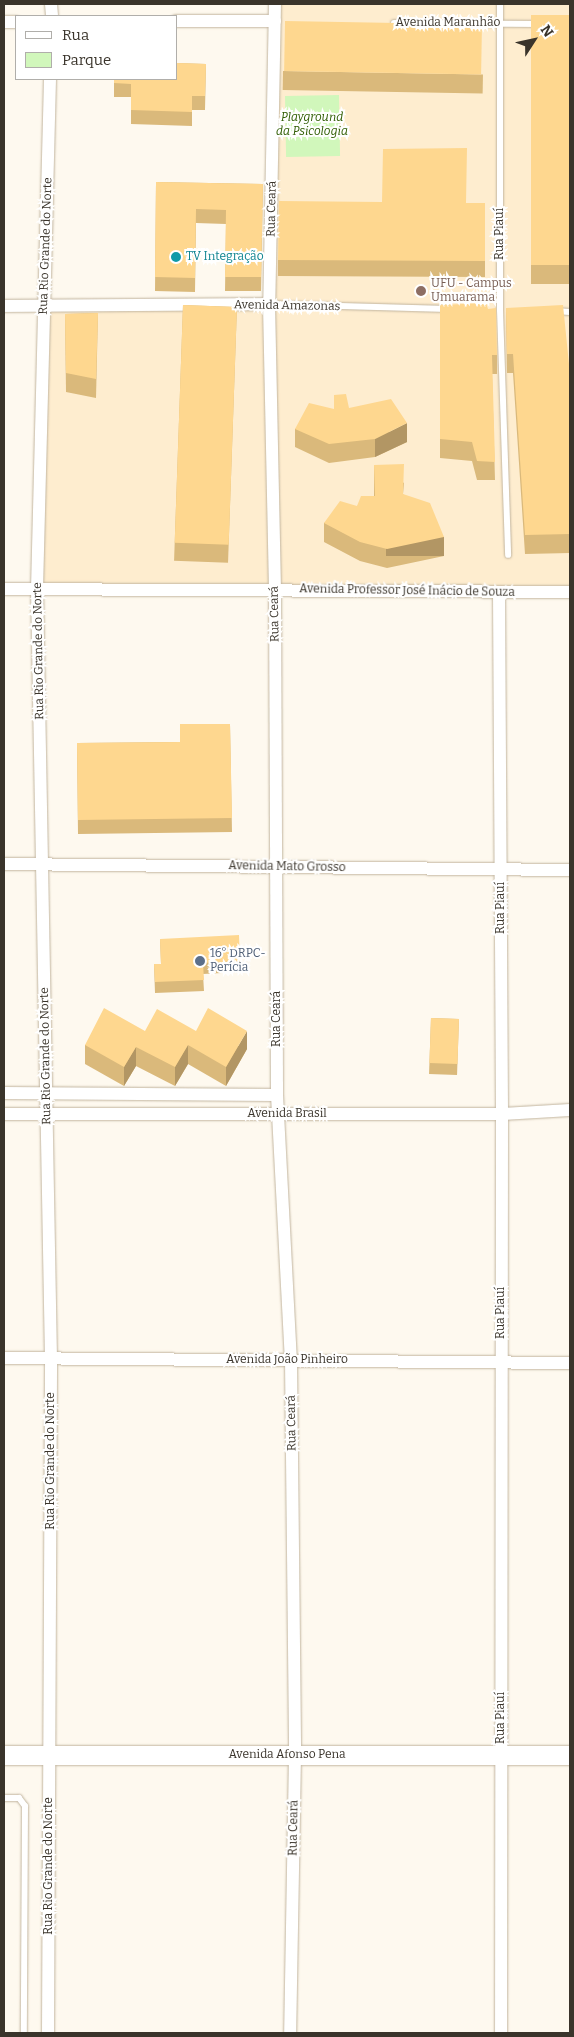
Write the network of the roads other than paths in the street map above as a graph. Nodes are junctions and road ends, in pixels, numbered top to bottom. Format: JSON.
{"nodes":[{"id":1,"x":275,"y":4,"type":"edge"},
{"id":2,"x":500,"y":4,"type":"edge"},
{"id":3,"x":178,"y":21,"type":"edge"},
{"id":4,"x":279,"y":21,"type":"junction"},
{"id":5,"x":382,"y":23,"type":"edge"},
{"id":6,"x":500,"y":23,"type":"junction"},
{"id":7,"x":545,"y":24,"type":"edge"},
{"id":8,"x":50,"y":80,"type":"edge"},
{"id":9,"x":269,"y":304,"type":"junction"},
{"id":10,"x":4,"y":306,"type":"edge"},
{"id":11,"x":44,"y":307,"type":"junction"},
{"id":12,"x":452,"y":309,"type":"edge"},
{"id":13,"x":491,"y":310,"type":"edge"},
{"id":14,"x":500,"y":310,"type":"junction"},
{"id":15,"x":510,"y":310,"type":"edge"},
{"id":16,"x":550,"y":311,"type":"edge"},
{"id":17,"x":570,"y":312,"type":"edge"},
{"id":18,"x":508,"y":555,"type":"dead end"},
{"id":19,"x":4,"y":589,"type":"edge"},
{"id":20,"x":37,"y":590,"type":"junction"},
{"id":21,"x":275,"y":590,"type":"junction"},
{"id":22,"x":499,"y":592,"type":"junction"},
{"id":23,"x":570,"y":592,"type":"edge"},
{"id":24,"x":4,"y":864,"type":"edge"},
{"id":25,"x":44,"y":865,"type":"junction"},
{"id":26,"x":278,"y":867,"type":"junction"},
{"id":27,"x":500,"y":870,"type":"junction"},
{"id":28,"x":570,"y":870,"type":"edge"},
{"id":29,"x":46,"y":1092,"type":"junction"},
{"id":30,"x":4,"y":1093,"type":"edge"},
{"id":31,"x":277,"y":1095,"type":"junction"},
{"id":32,"x":570,"y":1110,"type":"edge"},
{"id":33,"x":4,"y":1114,"type":"edge"},
{"id":34,"x":47,"y":1114,"type":"junction"},
{"id":35,"x":279,"y":1114,"type":"junction"},
{"id":36,"x":502,"y":1114,"type":"junction"},
{"id":37,"x":4,"y":1358,"type":"edge"},
{"id":38,"x":51,"y":1359,"type":"junction"},
{"id":39,"x":291,"y":1360,"type":"junction"},
{"id":40,"x":501,"y":1362,"type":"junction"},
{"id":41,"x":570,"y":1363,"type":"edge"},
{"id":42,"x":4,"y":1755,"type":"edge"},
{"id":43,"x":49,"y":1755,"type":"junction"},
{"id":44,"x":295,"y":1755,"type":"junction"},
{"id":45,"x":501,"y":1755,"type":"junction"},
{"id":46,"x":570,"y":1755,"type":"edge"},
{"id":47,"x":4,"y":1798,"type":"edge"},
{"id":48,"x":24,"y":2033,"type":"edge"},
{"id":49,"x":48,"y":2033,"type":"edge"},
{"id":50,"x":290,"y":2033,"type":"edge"},
{"id":51,"x":501,"y":2033,"type":"edge"}],
"edges":[{"from":1,"to":4,"type":"street","name":"Rua Ceará"},
{"from":2,"to":6,"type":"lane","name":"Rua Piauí"},
{"from":3,"to":4,"type":"street"},
{"from":4,"to":9,"type":"street","name":"Rua Ceará"},
{"from":5,"to":6,"type":"lane","name":"Avenida Maranhão"},
{"from":6,"to":7,"type":"lane","name":"Avenida Maranhão"},
{"from":6,"to":14,"type":"lane","name":"Rua Piauí"},
{"from":8,"to":11,"type":"street","name":"Rua Rio Grande do Norte"},
{"from":9,"to":11,"type":"street","name":"Avenida Amazonas"},
{"from":9,"to":12,"type":"lane","name":"Avenida Amazonas"},
{"from":9,"to":21,"type":"street","name":"Rua Ceará"},
{"from":10,"to":11,"type":"street","name":"Avenida Amazonas"},
{"from":11,"to":20,"type":"street","name":"Rua Rio Grande do Norte"},
{"from":13,"to":14,"type":"lane"},
{"from":14,"to":15,"type":"lane"},
{"from":14,"to":18,"type":"lane","name":"Rua Piauí"},
{"from":16,"to":17,"type":"lane"},
{"from":19,"to":20,"type":"street","name":"Avenida Professor José Inácio de Souza"},
{"from":20,"to":21,"type":"street","name":"Avenida Professor José Inácio de Souza"},
{"from":20,"to":25,"type":"street","name":"Rua Rio Grande do Norte"},
{"from":21,"to":22,"type":"street","name":"Avenida Professor José Inácio de Souza"},
{"from":21,"to":26,"type":"street","name":"Rua Ceará"},
{"from":22,"to":23,"type":"street","name":"Avenida Professor José Inácio de Souza"},
{"from":22,"to":27,"type":"street","name":"Rua Piauí"},
{"from":24,"to":25,"type":"street","name":"Avenida Mato Grosso"},
{"from":25,"to":26,"type":"street","name":"Avenida Mato Grosso"},
{"from":25,"to":29,"type":"street","name":"Rua Rio Grande do Norte"},
{"from":26,"to":27,"type":"street","name":"Avenida Mato Grosso"},
{"from":26,"to":31,"type":"street","name":"Rua Ceará"},
{"from":27,"to":28,"type":"street","name":"Avenida Mato Grosso"},
{"from":27,"to":36,"type":"street","name":"Rua Piauí"},
{"from":29,"to":30,"type":"street","name":"Avenida Brasil"},
{"from":29,"to":31,"type":"street","name":"Avenida Brasil"},
{"from":29,"to":34,"type":"street","name":"Rua Rio Grande do Norte"},
{"from":31,"to":35,"type":"street","name":"Rua Ceará"},
{"from":32,"to":36,"type":"street","name":"Avenida Brasil"},
{"from":33,"to":34,"type":"street","name":"Avenida Brasil"},
{"from":34,"to":35,"type":"street","name":"Avenida Brasil"},
{"from":34,"to":38,"type":"street","name":"Rua Rio Grande do Norte"},
{"from":35,"to":36,"type":"street","name":"Avenida Brasil"},
{"from":35,"to":39,"type":"street","name":"Rua Ceará"},
{"from":36,"to":40,"type":"street","name":"Rua Piauí"},
{"from":37,"to":38,"type":"street","name":"Avenida João Pinheiro"},
{"from":38,"to":39,"type":"street","name":"Avenida João Pinheiro"},
{"from":38,"to":43,"type":"street","name":"Rua Rio Grande do Norte"},
{"from":39,"to":40,"type":"street","name":"Avenida João Pinheiro"},
{"from":39,"to":44,"type":"street","name":"Rua Ceará"},
{"from":40,"to":41,"type":"street","name":"Avenida João Pinheiro"},
{"from":40,"to":45,"type":"street","name":"Rua Piauí"},
{"from":42,"to":43,"type":"street","name":"Avenida Afonso Pena"},
{"from":43,"to":44,"type":"street","name":"Avenida Afonso Pena"},
{"from":43,"to":49,"type":"street","name":"Rua Rio Grande do Norte"},
{"from":44,"to":45,"type":"street","name":"Avenida Afonso Pena"},
{"from":44,"to":50,"type":"street","name":"Rua Ceará"},
{"from":45,"to":46,"type":"street","name":"Avenida Afonso Pena"},
{"from":45,"to":51,"type":"street","name":"Rua Piauí"},
{"from":47,"to":48,"type":"lane"}]}
